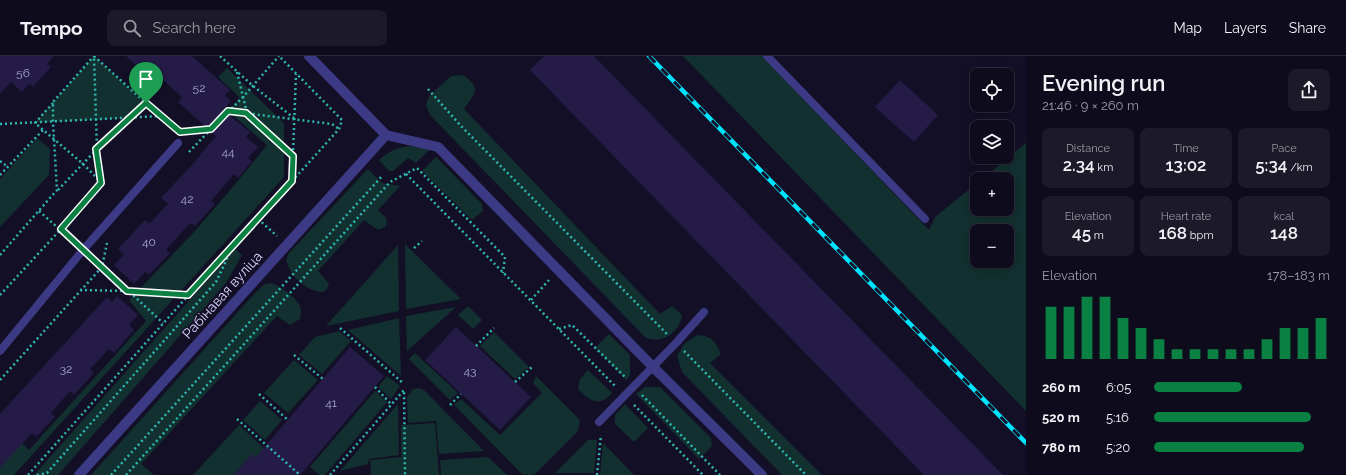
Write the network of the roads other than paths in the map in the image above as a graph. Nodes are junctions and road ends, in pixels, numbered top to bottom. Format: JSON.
{"nodes":[{"id":1,"x":309,"y":56,"type":"edge"},
{"id":2,"x":767,"y":56,"type":"edge"},
{"id":3,"x":386,"y":135,"type":"junction"},
{"id":4,"x":178,"y":143,"type":"dead end"},
{"id":5,"x":925,"y":219,"type":"dead end"},
{"id":6,"x":704,"y":312,"type":"dead end"},
{"id":7,"x":0,"y":351,"type":"edge"},
{"id":8,"x":652,"y":366,"type":"junction"},
{"id":9,"x":599,"y":422,"type":"dead end"},
{"id":10,"x":79,"y":475,"type":"edge"},
{"id":11,"x":762,"y":475,"type":"edge"}],
"edges":[{"from":1,"to":3,"type":"street"},
{"from":2,"to":5,"type":"lane"},
{"from":3,"to":8,"type":"street"},
{"from":3,"to":10,"type":"street","name":"Рабінавая вуліца"},
{"from":4,"to":7,"type":"lane"},
{"from":6,"to":8,"type":"lane"},
{"from":8,"to":9,"type":"lane"},
{"from":8,"to":11,"type":"street"}]}
